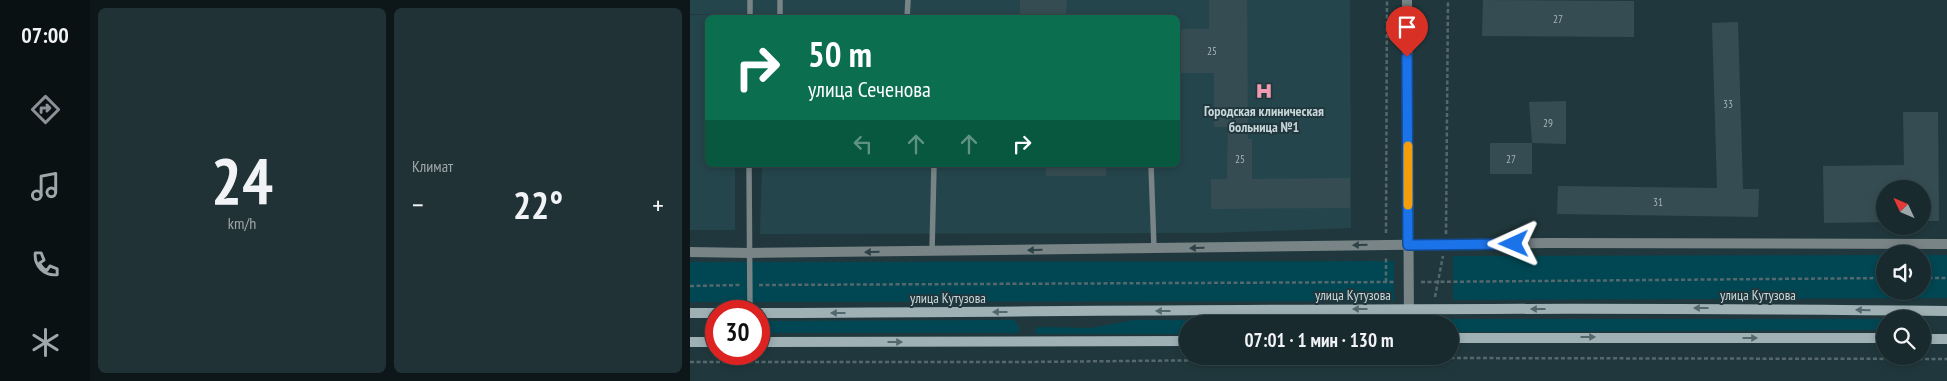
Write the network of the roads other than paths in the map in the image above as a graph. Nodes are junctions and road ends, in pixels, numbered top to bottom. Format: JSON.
{"nodes":[{"id":1,"x":750,"y":0,"type":"edge"},
{"id":2,"x":780,"y":0,"type":"edge"},
{"id":3,"x":908,"y":0,"type":"edge"},
{"id":4,"x":1407,"y":0,"type":"edge"},
{"id":5,"x":750,"y":15,"type":"edge"},
{"id":6,"x":780,"y":15,"type":"edge"},
{"id":7,"x":907,"y":15,"type":"edge"},
{"id":8,"x":749,"y":167,"type":"edge"},
{"id":9,"x":934,"y":167,"type":"edge"},
{"id":10,"x":1151,"y":167,"type":"edge"},
{"id":11,"x":1947,"y":244,"type":"edge"},
{"id":12,"x":1408,"y":245,"type":"junction"},
{"id":13,"x":1154,"y":248,"type":"junction"},
{"id":14,"x":932,"y":251,"type":"junction"},
{"id":15,"x":690,"y":252,"type":"edge"},
{"id":16,"x":750,"y":253,"type":"junction"},
{"id":17,"x":750,"y":300,"type":"edge"},
{"id":18,"x":1409,"y":309,"type":"junction"},
{"id":19,"x":1947,"y":310,"type":"edge"},
{"id":20,"x":690,"y":313,"type":"edge"},
{"id":21,"x":705,"y":313,"type":"edge"},
{"id":22,"x":770,"y":313,"type":"edge"},
{"id":23,"x":1409,"y":315,"type":"edge"},
{"id":24,"x":1459,"y":338,"type":"edge"},
{"id":25,"x":1876,"y":338,"type":"edge"},
{"id":26,"x":1931,"y":338,"type":"edge"},
{"id":27,"x":1947,"y":339,"type":"edge"},
{"id":28,"x":1179,"y":341,"type":"edge"},
{"id":29,"x":690,"y":342,"type":"edge"},
{"id":30,"x":705,"y":342,"type":"edge"},
{"id":31,"x":770,"y":342,"type":"edge"}],
"edges":[{"from":1,"to":5,"type":"lane"},
{"from":2,"to":6,"type":"lane"},
{"from":3,"to":7,"type":"lane"},
{"from":4,"to":12,"type":"street"},
{"from":8,"to":16,"type":"lane"},
{"from":9,"to":14,"type":"lane"},
{"from":10,"to":13,"type":"lane"},
{"from":11,"to":12,"type":"street"},
{"from":12,"to":13,"type":"street","one_way":true},
{"from":12,"to":18,"type":"street"},
{"from":13,"to":14,"type":"street","one_way":true},
{"from":14,"to":16,"type":"street","one_way":true},
{"from":15,"to":16,"type":"street"},
{"from":16,"to":17,"type":"lane"},
{"from":19,"to":18,"type":"main road","name":"улица Кутузова","one_way":true},
{"from":18,"to":22,"type":"main road","name":"улица Кутузова","one_way":true},
{"from":18,"to":23,"type":"street"},
{"from":20,"to":21,"type":"main road"},
{"from":24,"to":25,"type":"main road","one_way":true},
{"from":26,"to":27,"type":"main road"},
{"from":31,"to":28,"type":"main road","one_way":true},
{"from":29,"to":30,"type":"main road"}]}
